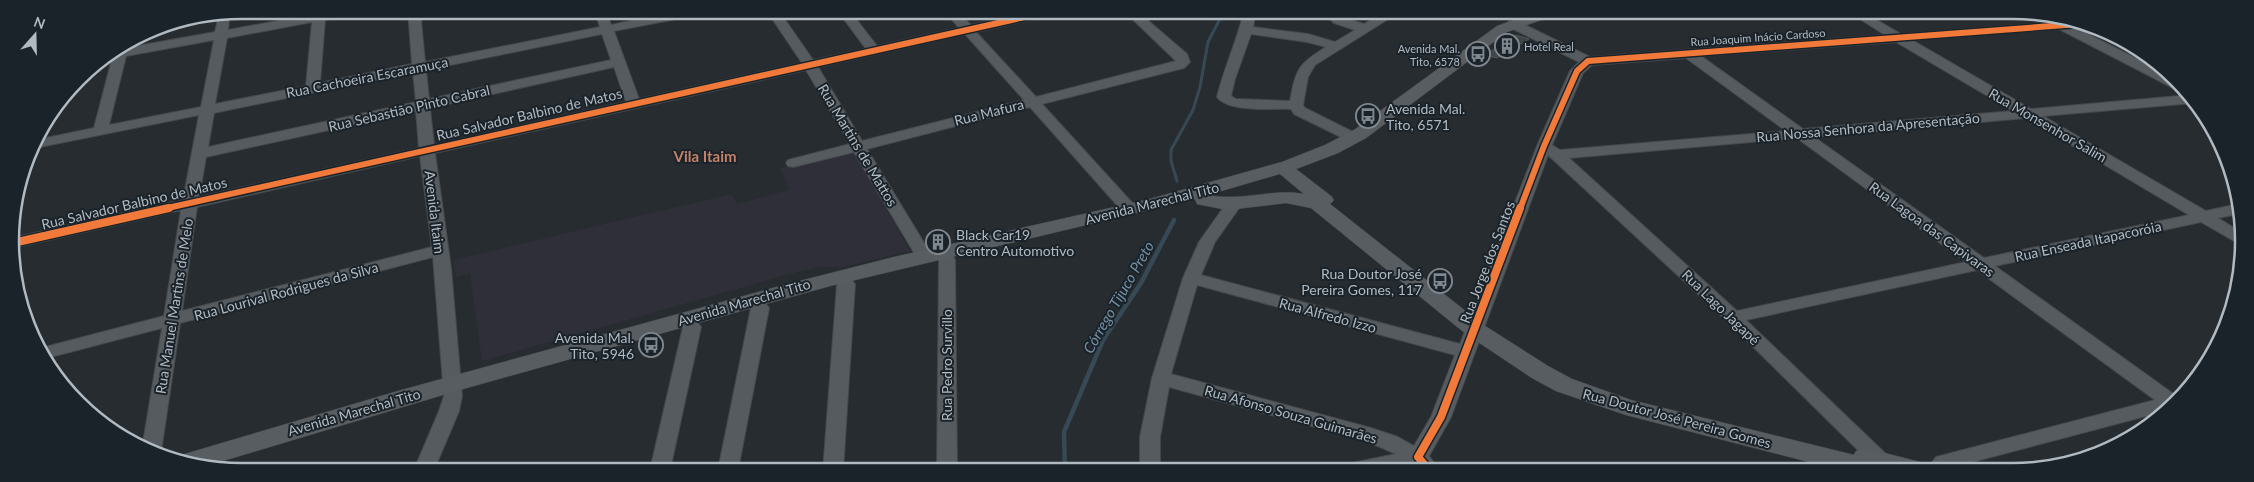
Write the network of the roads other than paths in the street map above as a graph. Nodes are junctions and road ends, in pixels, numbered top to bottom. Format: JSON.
{"nodes":[{"id":1,"x":224,"y":19,"type":"edge"},
{"id":2,"x":308,"y":19,"type":"edge"},
{"id":3,"x":319,"y":19,"type":"edge"},
{"id":4,"x":415,"y":19,"type":"edge"},
{"id":5,"x":604,"y":19,"type":"edge"},
{"id":6,"x":657,"y":19,"type":"edge"},
{"id":7,"x":778,"y":19,"type":"edge"},
{"id":8,"x":850,"y":19,"type":"edge"},
{"id":9,"x":958,"y":19,"type":"edge"},
{"id":10,"x":1014,"y":19,"type":"edge"},
{"id":11,"x":1139,"y":19,"type":"edge"},
{"id":12,"x":1248,"y":19,"type":"edge"},
{"id":13,"x":1337,"y":19,"type":"edge"},
{"id":14,"x":1382,"y":19,"type":"edge"},
{"id":15,"x":1548,"y":19,"type":"edge"},
{"id":16,"x":1868,"y":19,"type":"edge"},
{"id":17,"x":2056,"y":23,"type":"edge"},
{"id":18,"x":2060,"y":25,"type":"junction"},
{"id":19,"x":2065,"y":25,"type":"edge"},
{"id":20,"x":1517,"y":26,"type":"junction"},
{"id":21,"x":608,"y":29,"type":"junction"},
{"id":22,"x":967,"y":29,"type":"junction"},
{"id":23,"x":1365,"y":29,"type":"junction"},
{"id":24,"x":1246,"y":30,"type":"junction"},
{"id":25,"x":220,"y":35,"type":"junction"},
{"id":26,"x":1899,"y":38,"type":"junction"},
{"id":27,"x":1336,"y":46,"type":"junction"},
{"id":28,"x":873,"y":50,"type":"junction"},
{"id":29,"x":124,"y":53,"type":"edge"},
{"id":30,"x":1688,"y":53,"type":"junction"},
{"id":31,"x":115,"y":58,"type":"edge"},
{"id":32,"x":1588,"y":61,"type":"junction"},
{"id":33,"x":620,"y":62,"type":"junction"},
{"id":34,"x":809,"y":64,"type":"junction"},
{"id":35,"x":418,"y":67,"type":"junction"},
{"id":36,"x":2164,"y":78,"type":"edge"},
{"id":37,"x":313,"y":88,"type":"junction"},
{"id":38,"x":2184,"y":100,"type":"edge"},
{"id":39,"x":1033,"y":101,"type":"junction"},
{"id":40,"x":633,"y":104,"type":"junction"},
{"id":41,"x":423,"y":105,"type":"junction"},
{"id":42,"x":1296,"y":105,"type":"junction"},
{"id":43,"x":206,"y":110,"type":"junction"},
{"id":44,"x":2027,"y":113,"type":"junction"},
{"id":45,"x":100,"y":132,"type":"junction"},
{"id":46,"x":1798,"y":134,"type":"junction"},
{"id":47,"x":1354,"y":138,"type":"junction"},
{"id":48,"x":42,"y":143,"type":"edge"},
{"id":49,"x":859,"y":146,"type":"junction"},
{"id":50,"x":427,"y":150,"type":"junction"},
{"id":51,"x":1551,"y":151,"type":"junction"},
{"id":52,"x":198,"y":154,"type":"junction"},
{"id":53,"x":793,"y":163,"type":"dead end"},
{"id":54,"x":1291,"y":179,"type":"junction"},
{"id":55,"x":1204,"y":200,"type":"junction"},
{"id":56,"x":190,"y":204,"type":"junction"},
{"id":57,"x":1234,"y":204,"type":"junction"},
{"id":58,"x":1130,"y":210,"type":"junction"},
{"id":59,"x":2233,"y":210,"type":"edge"},
{"id":60,"x":2202,"y":216,"type":"junction"},
{"id":61,"x":2235,"y":235,"type":"edge"},
{"id":62,"x":19,"y":242,"type":"edge"},
{"id":63,"x":440,"y":250,"type":"junction"},
{"id":64,"x":924,"y":256,"type":"junction"},
{"id":65,"x":947,"y":260,"type":"junction"},
{"id":66,"x":1980,"y":264,"type":"junction"},
{"id":67,"x":1190,"y":278,"type":"junction"},
{"id":68,"x":846,"y":284,"type":"junction"},
{"id":69,"x":760,"y":308,"type":"junction"},
{"id":70,"x":1733,"y":317,"type":"junction"},
{"id":71,"x":171,"y":320,"type":"junction"},
{"id":72,"x":1476,"y":323,"type":"junction"},
{"id":73,"x":692,"y":327,"type":"junction"},
{"id":74,"x":49,"y":352,"type":"edge"},
{"id":75,"x":1467,"y":352,"type":"junction"},
{"id":76,"x":1161,"y":378,"type":"junction"},
{"id":77,"x":452,"y":390,"type":"junction"},
{"id":78,"x":2170,"y":398,"type":"edge"},
{"id":79,"x":2163,"y":405,"type":"edge"},
{"id":80,"x":152,"y":444,"type":"edge"},
{"id":81,"x":200,"y":459,"type":"edge"},
{"id":82,"x":227,"y":463,"type":"edge"},
{"id":83,"x":427,"y":463,"type":"edge"},
{"id":84,"x":662,"y":463,"type":"edge"},
{"id":85,"x":729,"y":463,"type":"edge"},
{"id":86,"x":833,"y":463,"type":"edge"},
{"id":87,"x":947,"y":463,"type":"edge"},
{"id":88,"x":1150,"y":463,"type":"edge"},
{"id":89,"x":1422,"y":463,"type":"edge"},
{"id":90,"x":1424,"y":463,"type":"edge"},
{"id":91,"x":1855,"y":463,"type":"edge"},
{"id":92,"x":1870,"y":463,"type":"edge"},
{"id":93,"x":1942,"y":463,"type":"edge"}],
"edges":[{"from":1,"to":25,"type":"street","name":"Rua Manuel Martins de Melo"},
{"from":2,"to":25,"type":"street"},
{"from":3,"to":37,"type":"street"},
{"from":4,"to":35,"type":"street","name":"Avenida Itaim"},
{"from":5,"to":21,"type":"street"},
{"from":6,"to":21,"type":"street","name":"Rua Cachoeira Escaramuça"},
{"from":7,"to":34,"type":"street","name":"Rua Martins de Mattos"},
{"from":8,"to":28,"type":"street"},
{"from":9,"to":22,"type":"street"},
{"from":10,"to":22,"type":"street","name":"Rua Salvador Balbino de Matos"},
{"from":11,"to":39,"type":"street","name":"Rua Mafura"},
{"from":12,"to":24,"type":"street"},
{"from":13,"to":23,"type":"street"},
{"from":14,"to":23,"type":"street"},
{"from":15,"to":20,"type":"main road","name":"Avenida Marechal Tito"},
{"from":16,"to":26,"type":"street","name":"Rua Monsenhor Salim"},
{"from":17,"to":18,"type":"street"},
{"from":18,"to":19,"type":"street","name":"Rua Joaquim Inácio Cardoso"},
{"from":18,"to":26,"type":"street","name":"Rua Joaquim Inácio Cardoso"},
{"from":18,"to":36,"type":"street"},
{"from":20,"to":32,"type":"street"},
{"from":20,"to":47,"type":"main road","name":"Avenida Marechal Tito"},
{"from":21,"to":33,"type":"street"},
{"from":21,"to":35,"type":"street","name":"Rua Cachoeira Escaramuça"},
{"from":22,"to":28,"type":"street","name":"Rua Salvador Balbino de Matos"},
{"from":22,"to":39,"type":"street"},
{"from":23,"to":27,"type":"street"},
{"from":24,"to":27,"type":"street"},
{"from":24,"to":42,"type":"street"},
{"from":25,"to":29,"type":"street"},
{"from":25,"to":43,"type":"street","name":"Rua Manuel Martins de Melo"},
{"from":26,"to":30,"type":"street","name":"Rua Joaquim Inácio Cardoso"},
{"from":26,"to":44,"type":"street","name":"Rua Monsenhor Salim"},
{"from":27,"to":42,"type":"street"},
{"from":28,"to":34,"type":"street","name":"Rua Salvador Balbino de Matos"},
{"from":30,"to":32,"type":"street","name":"Rua Joaquim Inácio Cardoso"},
{"from":30,"to":46,"type":"street","name":"Rua Lagoa das Capivaras"},
{"from":31,"to":45,"type":"street"},
{"from":32,"to":51,"type":"street","name":"Rua Jorge dos Santos"},
{"from":33,"to":40,"type":"street"},
{"from":33,"to":41,"type":"street","name":"Rua Sebastião Pinto Cabral"},
{"from":34,"to":40,"type":"street","name":"Rua Salvador Balbino de Matos"},
{"from":34,"to":49,"type":"street","name":"Rua Martins de Mattos"},
{"from":35,"to":37,"type":"street","name":"Rua Cachoeira Escaramuça"},
{"from":35,"to":41,"type":"street","name":"Avenida Itaim"},
{"from":37,"to":43,"type":"street","name":"Rua Cachoeira Escaramuça"},
{"from":38,"to":44,"type":"street","name":"Rua Nossa Senhora da Apresentação"},
{"from":39,"to":49,"type":"street","name":"Rua Mafura"},
{"from":39,"to":58,"type":"street"},
{"from":40,"to":50,"type":"street","name":"Rua Salvador Balbino de Matos"},
{"from":41,"to":50,"type":"street","name":"Avenida Itaim"},
{"from":41,"to":52,"type":"street","name":"Rua Sebastião Pinto Cabral"},
{"from":42,"to":47,"type":"street"},
{"from":43,"to":45,"type":"street","name":"Rua Cachoeira Escaramuça"},
{"from":43,"to":52,"type":"street","name":"Rua Manuel Martins de Melo"},
{"from":44,"to":46,"type":"street","name":"Rua Nossa Senhora da Apresentação"},
{"from":44,"to":60,"type":"street","name":"Rua Monsenhor Salim"},
{"from":45,"to":48,"type":"street","name":"Rua Cachoeira Escaramuça"},
{"from":46,"to":51,"type":"street","name":"Rua Nossa Senhora da Apresentação"},
{"from":46,"to":66,"type":"street","name":"Rua Lagoa das Capivaras"},
{"from":47,"to":54,"type":"main road","name":"Avenida Marechal Tito"},
{"from":49,"to":53,"type":"street","name":"Rua Mafura"},
{"from":49,"to":64,"type":"street","name":"Rua Martins de Mattos"},
{"from":50,"to":56,"type":"street","name":"Rua Salvador Balbino de Matos"},
{"from":50,"to":63,"type":"street","name":"Avenida Itaim"},
{"from":51,"to":70,"type":"street","name":"Rua Lago Jagapé"},
{"from":51,"to":72,"type":"street","name":"Rua Jorge dos Santos"},
{"from":52,"to":56,"type":"street","name":"Rua Manuel Martins de Melo"},
{"from":54,"to":55,"type":"main road","name":"Avenida Marechal Tito"},
{"from":54,"to":57,"type":"main road","name":"Rua Doutor José Pereira Gomes"},
{"from":54,"to":58,"type":"main road","name":"Avenida Marechal Tito"},
{"from":54,"to":72,"type":"main road","name":"Rua Doutor José Pereira Gomes"},
{"from":55,"to":57,"type":"main road","name":"Rua Doutor José Pereira Gomes"},
{"from":55,"to":65,"type":"main road","name":"Avenida Marechal Tito"},
{"from":56,"to":62,"type":"street","name":"Rua Salvador Balbino de Matos"},
{"from":56,"to":71,"type":"street","name":"Rua Manuel Martins de Melo"},
{"from":57,"to":67,"type":"street"},
{"from":58,"to":64,"type":"main road","name":"Avenida Marechal Tito"},
{"from":59,"to":60,"type":"street","name":"Rua Enseada Itapacoróia"},
{"from":60,"to":61,"type":"street","name":"Rua Monsenhor Salim"},
{"from":60,"to":66,"type":"street","name":"Rua Enseada Itapacoróia"},
{"from":63,"to":71,"type":"street","name":"Rua Lourival Rodrigues da Silva"},
{"from":63,"to":77,"type":"street","name":"Avenida Itaim"},
{"from":64,"to":77,"type":"main road","name":"Avenida Marechal Tito"},
{"from":65,"to":68,"type":"main road","name":"Avenida Marechal Tito"},
{"from":65,"to":87,"type":"street","name":"Rua Pedro Survillo"},
{"from":66,"to":70,"type":"street","name":"Rua Enseada Itapacoróia"},
{"from":66,"to":78,"type":"street","name":"Rua Lagoa das Capivaras"},
{"from":67,"to":75,"type":"street","name":"Rua Alfredo Izzo"},
{"from":67,"to":76,"type":"street"},
{"from":68,"to":69,"type":"main road","name":"Avenida Marechal Tito"},
{"from":68,"to":86,"type":"street"},
{"from":69,"to":73,"type":"main road","name":"Avenida Marechal Tito"},
{"from":69,"to":85,"type":"street"},
{"from":70,"to":92,"type":"street","name":"Rua Lago Jagapé"},
{"from":71,"to":74,"type":"street","name":"Rua Lourival Rodrigues da Silva"},
{"from":71,"to":80,"type":"street","name":"Rua Manuel Martins de Melo"},
{"from":72,"to":75,"type":"street","name":"Rua Jorge dos Santos"},
{"from":72,"to":91,"type":"main road","name":"Rua Doutor José Pereira Gomes"},
{"from":73,"to":77,"type":"main road","name":"Avenida Marechal Tito"},
{"from":73,"to":84,"type":"street"},
{"from":75,"to":90,"type":"street","name":"Rua Jorge dos Santos"},
{"from":76,"to":88,"type":"street"},
{"from":76,"to":89,"type":"street","name":"Rua Afonso Souza Guimarães"},
{"from":77,"to":81,"type":"main road","name":"Avenida Marechal Tito"},
{"from":77,"to":82,"type":"main road","name":"Avenida Marechal Tito"},
{"from":77,"to":83,"type":"street"},
{"from":79,"to":93,"type":"street"}]}
